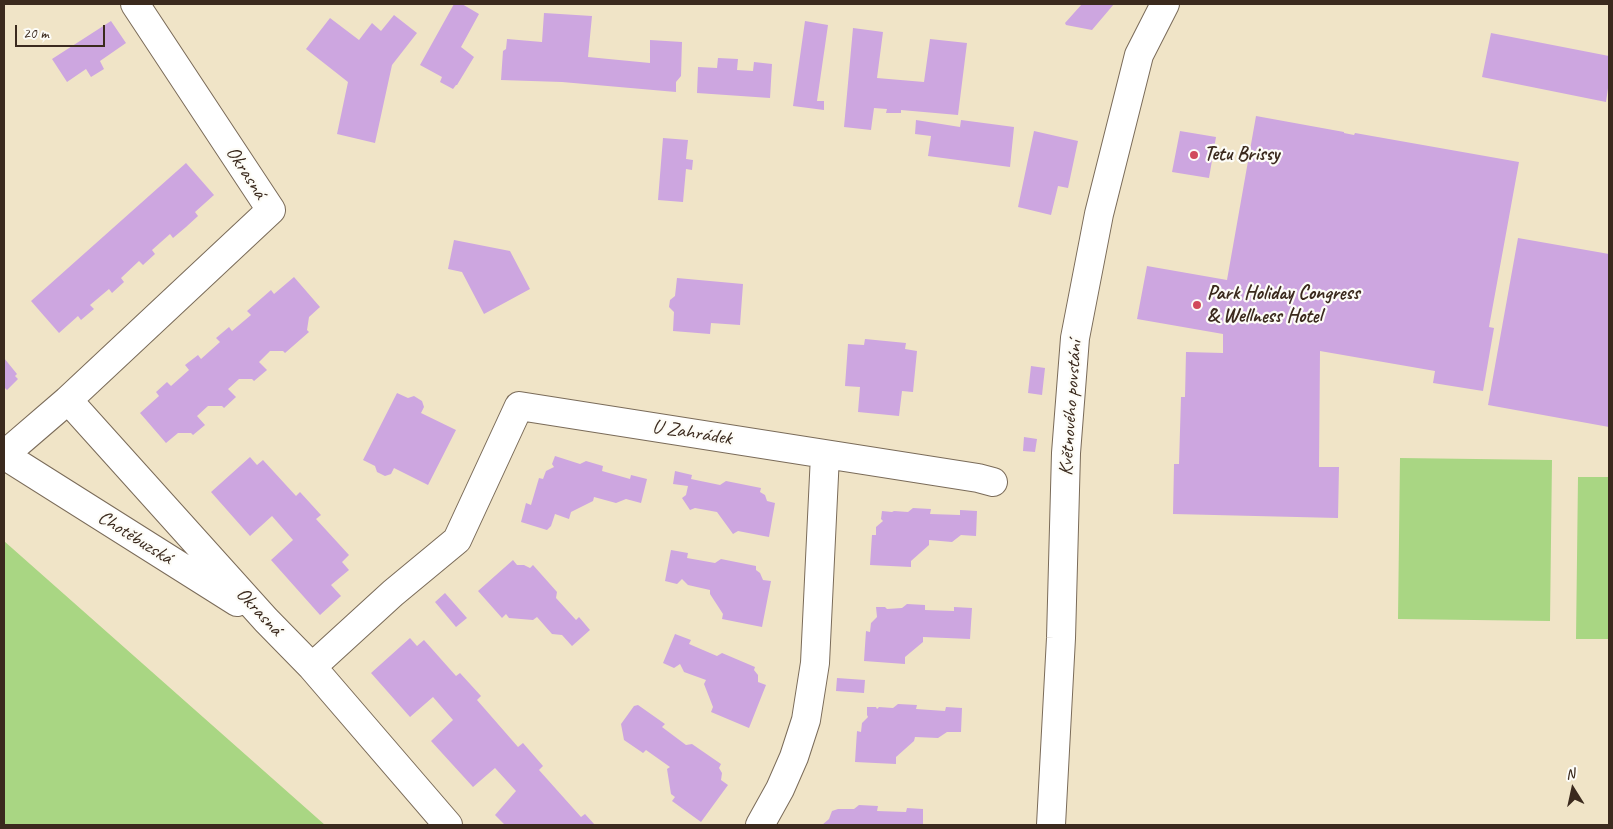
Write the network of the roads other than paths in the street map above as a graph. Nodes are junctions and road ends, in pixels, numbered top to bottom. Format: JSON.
{"nodes":[{"id":1,"x":135,"y":4,"type":"edge"},
{"id":2,"x":1165,"y":4,"type":"edge"},
{"id":3,"x":68,"y":400,"type":"junction"},
{"id":4,"x":4,"y":455,"type":"edge"},
{"id":5,"x":825,"y":455,"type":"junction"},
{"id":6,"x":993,"y":482,"type":"dead end"},
{"id":7,"x":266,"y":620,"type":"junction"},
{"id":8,"x":312,"y":667,"type":"junction"},
{"id":9,"x":448,"y":825,"type":"edge"},
{"id":10,"x":760,"y":825,"type":"edge"},
{"id":11,"x":1051,"y":825,"type":"edge"}],
"edges":[{"from":1,"to":3,"type":"street","name":"Okrasná"},
{"from":2,"to":11,"type":"street","name":"Květnového povstání"},
{"from":3,"to":4,"type":"street","name":"Okrasná"},
{"from":3,"to":7,"type":"street","name":"Okrasná"},
{"from":4,"to":7,"type":"street","name":"Chotěbuzská"},
{"from":5,"to":6,"type":"street"},
{"from":5,"to":8,"type":"street","name":"U Zahrádek"},
{"from":5,"to":10,"type":"street"},
{"from":7,"to":8,"type":"street","name":"Okrasná"},
{"from":8,"to":9,"type":"street","name":"Okrasná"}]}
